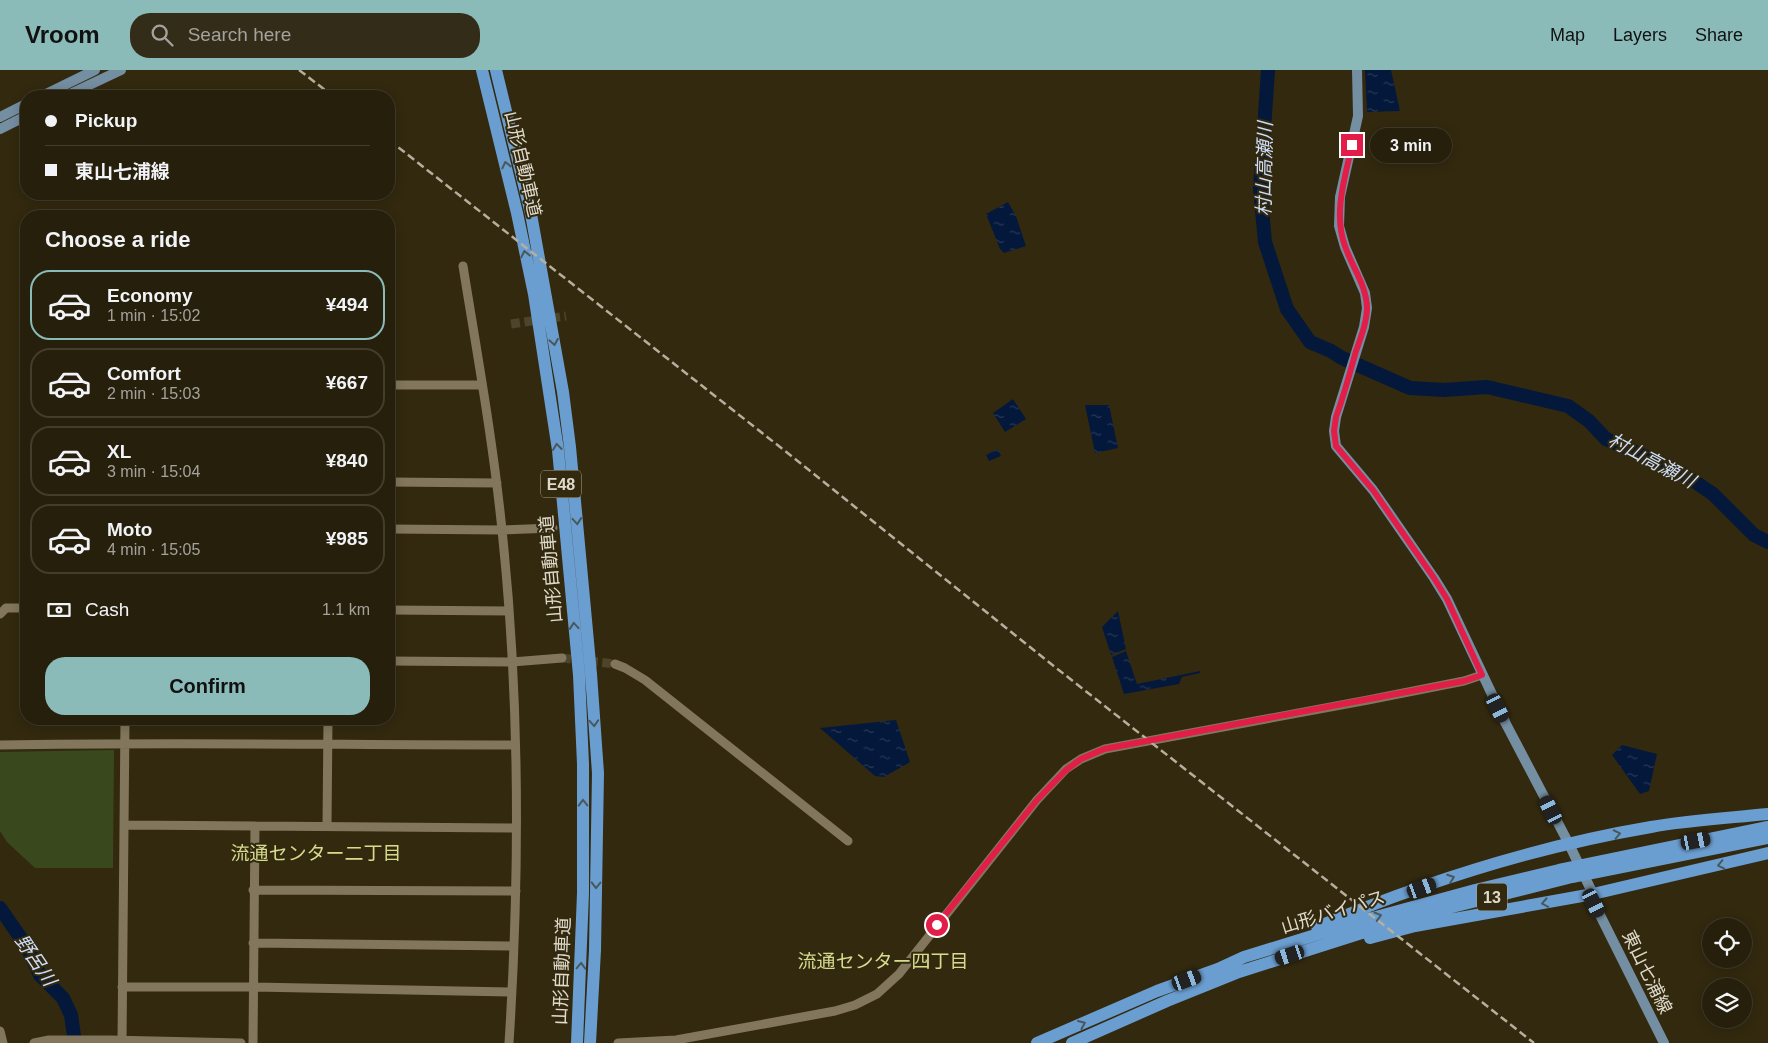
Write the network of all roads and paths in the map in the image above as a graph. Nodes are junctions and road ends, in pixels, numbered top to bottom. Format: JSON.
{"nodes":[{"id":1,"x":95,"y":70,"type":"edge"},
{"id":2,"x":121,"y":70,"type":"edge"},
{"id":3,"x":482,"y":70,"type":"edge"},
{"id":4,"x":496,"y":70,"type":"edge"},
{"id":5,"x":1357,"y":70,"type":"edge"},
{"id":6,"x":54,"y":90,"type":"edge"},
{"id":7,"x":79,"y":90,"type":"edge"},
{"id":8,"x":20,"y":107,"type":"edge"},
{"id":9,"x":0,"y":118,"type":"edge"},
{"id":10,"x":20,"y":119,"type":"edge"},
{"id":11,"x":0,"y":129,"type":"edge"},
{"id":12,"x":463,"y":266,"type":"dead end"},
{"id":13,"x":540,"y":294,"type":"junction"},
{"id":14,"x":395,"y":385,"type":"edge"},
{"id":15,"x":482,"y":385,"type":"junction"},
{"id":16,"x":395,"y":482,"type":"edge"},
{"id":17,"x":497,"y":483,"type":"junction"},
{"id":18,"x":553,"y":528,"type":"dead end"},
{"id":19,"x":395,"y":529,"type":"edge"},
{"id":20,"x":502,"y":530,"type":"junction"},
{"id":21,"x":20,"y":608,"type":"edge"},
{"id":22,"x":395,"y":610,"type":"edge"},
{"id":23,"x":508,"y":611,"type":"junction"},
{"id":24,"x":0,"y":614,"type":"edge"},
{"id":25,"x":562,"y":658,"type":"tunnel mouth"},
{"id":26,"x":395,"y":661,"type":"edge"},
{"id":27,"x":512,"y":662,"type":"junction"},
{"id":28,"x":615,"y":664,"type":"tunnel mouth"},
{"id":29,"x":1482,"y":675,"type":"junction"},
{"id":30,"x":125,"y":725,"type":"edge"},
{"id":31,"x":328,"y":725,"type":"edge"},
{"id":32,"x":125,"y":743,"type":"junction"},
{"id":33,"x":0,"y":745,"type":"edge"},
{"id":34,"x":515,"y":745,"type":"junction"},
{"id":35,"x":328,"y":746,"type":"junction"},
{"id":36,"x":1768,"y":814,"type":"edge"},
{"id":37,"x":124,"y":825,"type":"junction"},
{"id":38,"x":255,"y":826,"type":"junction"},
{"id":39,"x":327,"y":826,"type":"junction"},
{"id":40,"x":1768,"y":827,"type":"edge"},
{"id":41,"x":516,"y":828,"type":"junction"},
{"id":42,"x":1768,"y":838,"type":"edge"},
{"id":43,"x":848,"y":841,"type":"dead end"},
{"id":44,"x":1569,"y":844,"type":"junction"},
{"id":45,"x":1768,"y":853,"type":"edge"},
{"id":46,"x":1605,"y":865,"type":"junction"},
{"id":47,"x":254,"y":890,"type":"junction"},
{"id":48,"x":516,"y":891,"type":"junction"},
{"id":49,"x":1593,"y":894,"type":"junction"},
{"id":50,"x":1410,"y":917,"type":"junction"},
{"id":51,"x":1356,"y":927,"type":"junction"},
{"id":52,"x":253,"y":944,"type":"junction"},
{"id":53,"x":514,"y":946,"type":"junction"},
{"id":54,"x":122,"y":987,"type":"junction"},
{"id":55,"x":253,"y":987,"type":"junction"},
{"id":56,"x":512,"y":992,"type":"junction"},
{"id":57,"x":1167,"y":1001,"type":"junction"},
{"id":58,"x":585,"y":1014,"type":"junction"},
{"id":59,"x":0,"y":1031,"type":"edge"},
{"id":60,"x":122,"y":1042,"type":"edge"},
{"id":61,"x":3,"y":1043,"type":"edge"},
{"id":62,"x":34,"y":1043,"type":"edge"},
{"id":63,"x":241,"y":1043,"type":"edge"},
{"id":64,"x":253,"y":1043,"type":"edge"},
{"id":65,"x":509,"y":1043,"type":"edge"},
{"id":66,"x":577,"y":1043,"type":"edge"},
{"id":67,"x":590,"y":1043,"type":"edge"},
{"id":68,"x":618,"y":1043,"type":"edge"},
{"id":69,"x":1037,"y":1043,"type":"edge"},
{"id":70,"x":1072,"y":1043,"type":"edge"},
{"id":71,"x":1087,"y":1043,"type":"edge"},
{"id":72,"x":1664,"y":1043,"type":"edge"}],
"edges":[{"from":1,"to":6,"type":"main road"},
{"from":2,"to":7,"type":"main road"},
{"from":13,"to":3,"type":"highway","name":"山形自動車道","number":"E48","one_way":true},
{"from":4,"to":13,"type":"highway","name":"山形自動車道","number":"E48"},
{"from":5,"to":29,"type":"main road","name":"東山七浦線"},
{"from":8,"to":9,"type":"main road"},
{"from":10,"to":11,"type":"main road"},
{"from":12,"to":15,"type":"street"},
{"from":13,"to":58,"type":"highway","name":"山形自動車道","number":"E48"},
{"from":14,"to":15,"type":"street"},
{"from":15,"to":17,"type":"street"},
{"from":16,"to":17,"type":"street"},
{"from":17,"to":20,"type":"street"},
{"from":18,"to":20,"type":"street"},
{"from":19,"to":20,"type":"street"},
{"from":20,"to":23,"type":"street"},
{"from":21,"to":24,"type":"street"},
{"from":22,"to":23,"type":"street"},
{"from":23,"to":27,"type":"street"},
{"from":25,"to":27,"type":"street"},
{"from":26,"to":27,"type":"street"},
{"from":27,"to":34,"type":"street"},
{"from":28,"to":43,"type":"street"},
{"from":29,"to":44,"type":"main road","name":"東山七浦線"},
{"from":29,"to":68,"type":"street"},
{"from":30,"to":32,"type":"street"},
{"from":31,"to":35,"type":"street"},
{"from":32,"to":33,"type":"street"},
{"from":32,"to":35,"type":"street"},
{"from":32,"to":37,"type":"street"},
{"from":34,"to":35,"type":"street"},
{"from":34,"to":41,"type":"street"},
{"from":35,"to":39,"type":"street"},
{"from":44,"to":36,"type":"highway","one_way":true},
{"from":37,"to":38,"type":"street"},
{"from":37,"to":54,"type":"street"},
{"from":38,"to":39,"type":"street"},
{"from":38,"to":47,"type":"street"},
{"from":39,"to":41,"type":"street"},
{"from":40,"to":46,"type":"highway","name":"山形バイパス","number":"13"},
{"from":41,"to":48,"type":"street"},
{"from":42,"to":46,"type":"highway","name":"山形バイパス","number":"13"},
{"from":44,"to":49,"type":"main road","name":"東山七浦線"},
{"from":51,"to":44,"type":"highway","one_way":true},
{"from":45,"to":49,"type":"highway","one_way":true},
{"from":46,"to":50,"type":"highway","name":"山形バイパス","number":"13"},
{"from":46,"to":50,"type":"highway","name":"山形バイパス","number":"13"},
{"from":47,"to":48,"type":"street"},
{"from":47,"to":52,"type":"street"},
{"from":48,"to":53,"type":"street"},
{"from":49,"to":50,"type":"highway","one_way":true},
{"from":49,"to":72,"type":"main road","name":"東山七浦線"},
{"from":50,"to":51,"type":"highway","name":"山形バイパス","number":"13"},
{"from":51,"to":57,"type":"highway","name":"山形バイパス","number":"13"},
{"from":69,"to":51,"type":"highway","name":"山形バイパス","number":"13","one_way":true},
{"from":52,"to":53,"type":"street"},
{"from":52,"to":55,"type":"street"},
{"from":53,"to":56,"type":"street"},
{"from":54,"to":55,"type":"street"},
{"from":54,"to":60,"type":"street"},
{"from":55,"to":56,"type":"street"},
{"from":55,"to":64,"type":"street"},
{"from":56,"to":65,"type":"street"},
{"from":57,"to":70,"type":"highway","name":"山形バイパス","number":"13"},
{"from":57,"to":71,"type":"highway"},
{"from":58,"to":66,"type":"highway","name":"山形自動車道","number":"E48"},
{"from":58,"to":67,"type":"highway","name":"山形自動車道","number":"E48"},
{"from":59,"to":61,"type":"street"},
{"from":60,"to":62,"type":"street"},
{"from":60,"to":63,"type":"street"}]}
